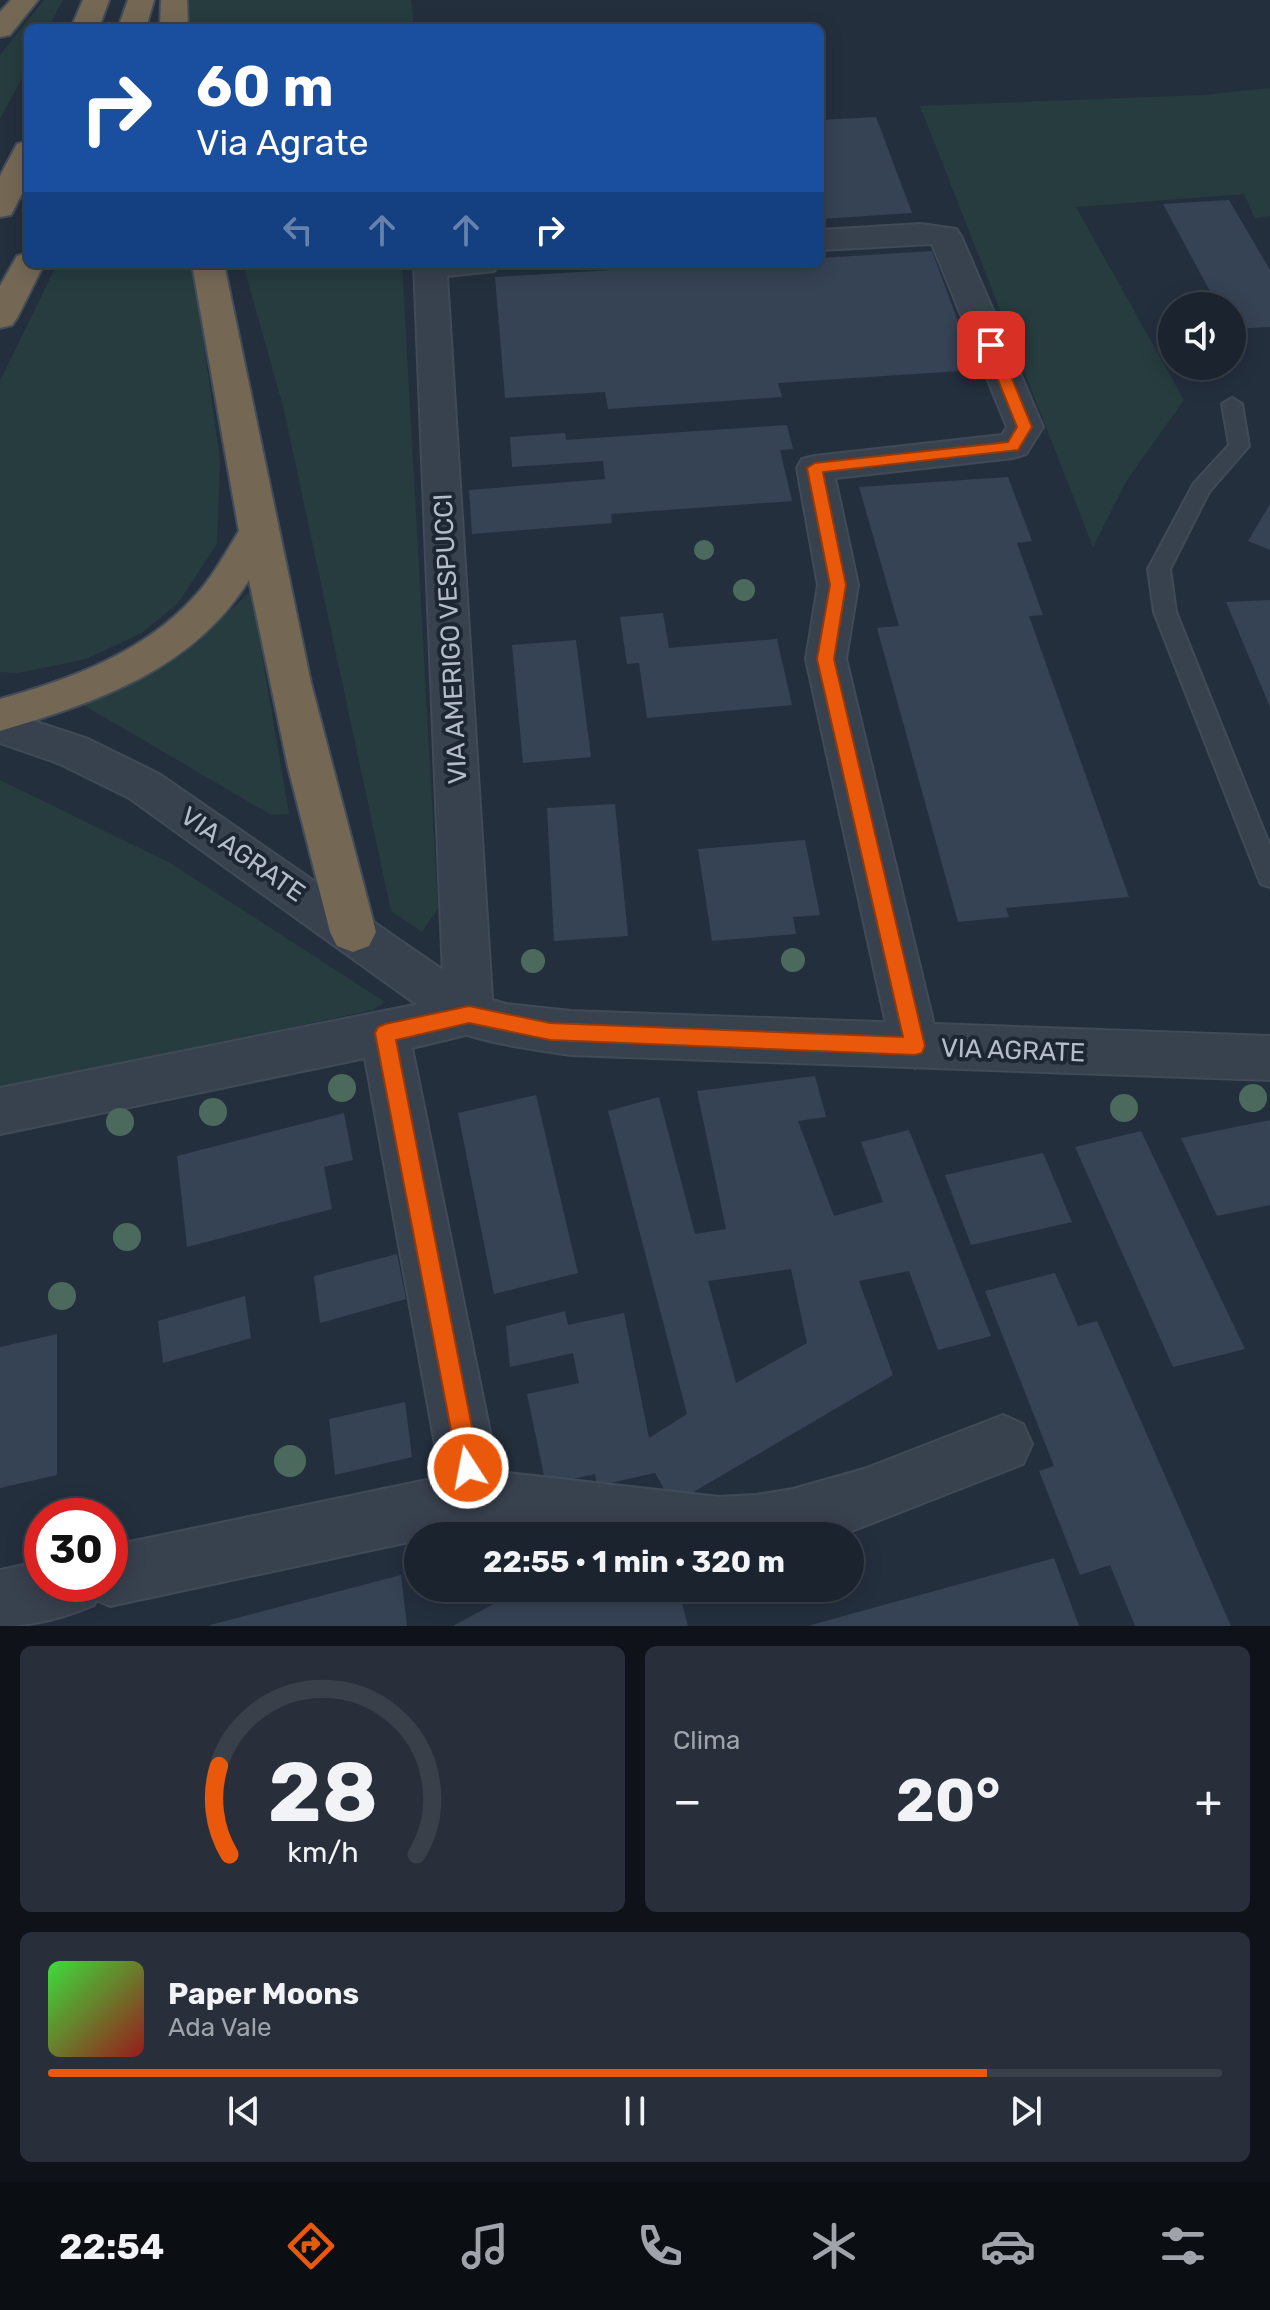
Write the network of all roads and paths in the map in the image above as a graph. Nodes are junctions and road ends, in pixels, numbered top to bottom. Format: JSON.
{"nodes":[{"id":1,"x":25,"y":0,"type":"edge"},
{"id":2,"x":96,"y":0,"type":"edge"},
{"id":3,"x":141,"y":0,"type":"edge"},
{"id":4,"x":174,"y":0,"type":"edge"},
{"id":5,"x":87,"y":24,"type":"edge"},
{"id":6,"x":133,"y":24,"type":"edge"},
{"id":7,"x":174,"y":24,"type":"edge"},
{"id":8,"x":0,"y":29,"type":"edge"},
{"id":9,"x":24,"y":158,"type":"edge"},
{"id":10,"x":0,"y":208,"type":"edge"},
{"id":11,"x":824,"y":240,"type":"edge"},
{"id":12,"x":25,"y":268,"type":"edge"},
{"id":13,"x":209,"y":268,"type":"edge"},
{"id":14,"x":430,"y":268,"type":"edge"},
{"id":15,"x":0,"y":318,"type":"edge"},
{"id":16,"x":1232,"y":404,"type":"dead end"},
{"id":17,"x":257,"y":534,"type":"junction"},
{"id":18,"x":0,"y":715,"type":"edge"},
{"id":19,"x":0,"y":726,"type":"edge"},
{"id":20,"x":1270,"y":877,"type":"edge"},
{"id":21,"x":353,"y":932,"type":"junction"},
{"id":22,"x":469,"y":1015,"type":"junction"},
{"id":23,"x":385,"y":1033,"type":"junction"},
{"id":24,"x":915,"y":1046,"type":"junction"},
{"id":25,"x":1270,"y":1058,"type":"edge"},
{"id":26,"x":0,"y":1111,"type":"edge"},
{"id":27,"x":1003,"y":1444,"type":"dead end"},
{"id":28,"x":474,"y":1499,"type":"junction"},
{"id":29,"x":128,"y":1572,"type":"edge"},
{"id":30,"x":24,"y":1595,"type":"edge"},
{"id":31,"x":0,"y":1600,"type":"edge"}],
"edges":[{"from":1,"to":8,"type":"highway"},
{"from":2,"to":5,"type":"highway"},
{"from":3,"to":6,"type":"highway"},
{"from":4,"to":7,"type":"highway"},
{"from":9,"to":10,"type":"highway"},
{"from":11,"to":24,"type":"street"},
{"from":12,"to":15,"type":"highway"},
{"from":13,"to":17,"type":"highway"},
{"from":14,"to":22,"type":"street","name":"VIA AMERIGO VESPUCCI"},
{"from":16,"to":20,"type":"lane"},
{"from":17,"to":18,"type":"highway"},
{"from":17,"to":21,"type":"highway"},
{"from":19,"to":21,"type":"street","name":"VIA AGRATE"},
{"from":21,"to":22,"type":"street","name":"VIA AGRATE"},
{"from":22,"to":23,"type":"street","name":"VIA AGRATE"},
{"from":22,"to":24,"type":"street","name":"VIA AGRATE"},
{"from":23,"to":26,"type":"street","name":"VIA AGRATE"},
{"from":23,"to":28,"type":"street"},
{"from":24,"to":25,"type":"street","name":"VIA AGRATE"},
{"from":27,"to":28,"type":"street"},
{"from":28,"to":29,"type":"street"},
{"from":30,"to":31,"type":"street"}]}
